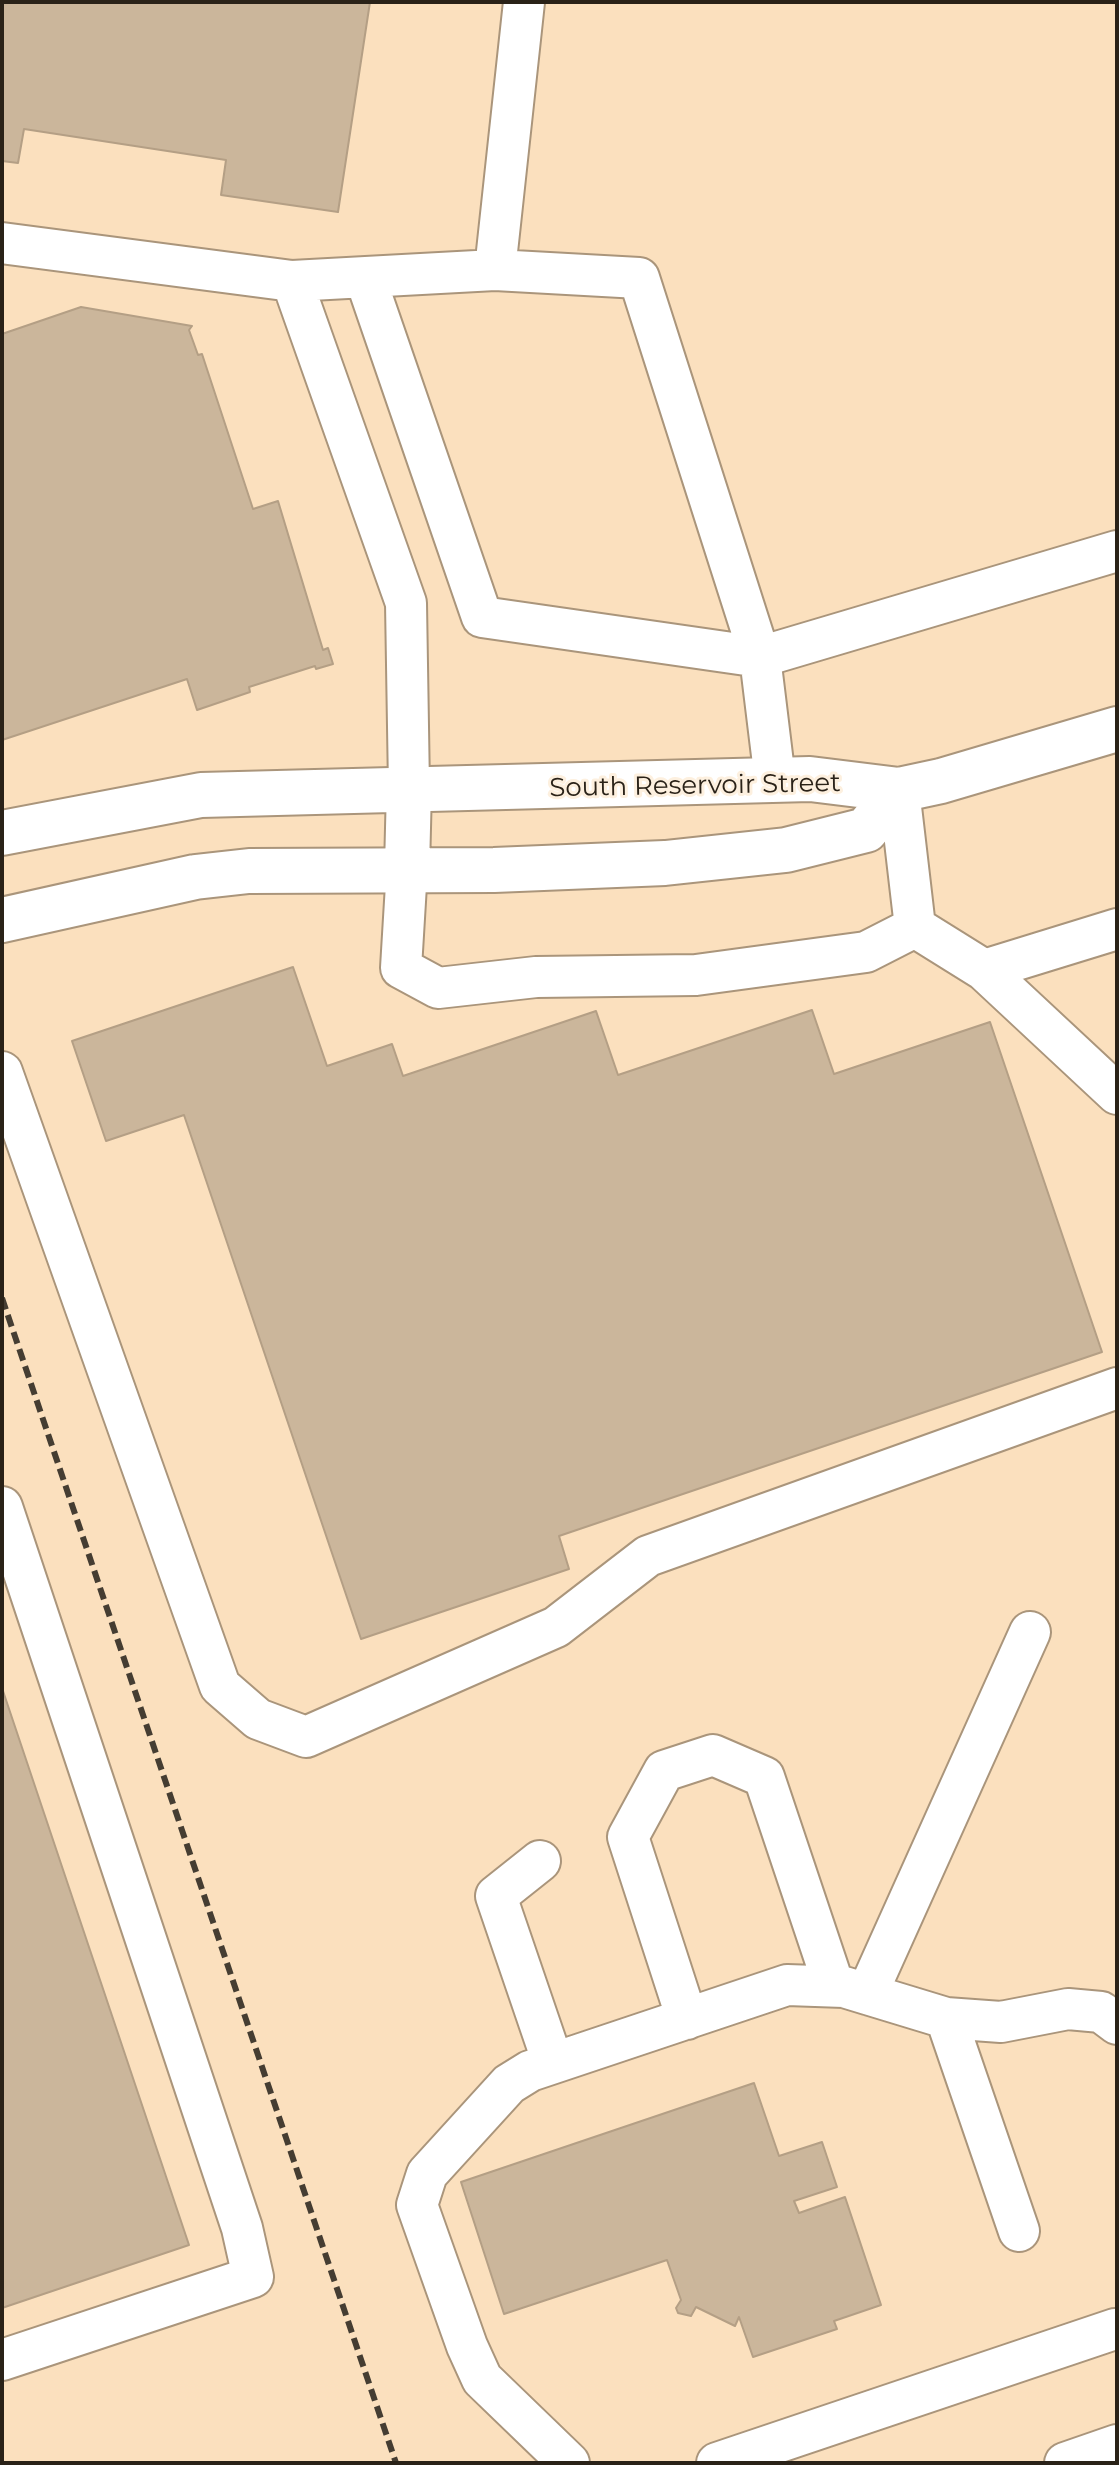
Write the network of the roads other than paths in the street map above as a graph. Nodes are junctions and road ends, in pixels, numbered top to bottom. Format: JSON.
{"nodes":[{"id":1,"x":524,"y":2,"type":"edge"},
{"id":2,"x":2,"y":243,"type":"edge"},
{"id":3,"x":495,"y":270,"type":"junction"},
{"id":4,"x":365,"y":277,"type":"junction"},
{"id":5,"x":292,"y":281,"type":"junction"},
{"id":6,"x":1117,"y":551,"type":"edge"},
{"id":7,"x":760,"y":657,"type":"junction"},
{"id":8,"x":1117,"y":729,"type":"edge"},
{"id":9,"x":775,"y":780,"type":"junction"},
{"id":10,"x":409,"y":788,"type":"junction"},
{"id":11,"x":899,"y":790,"type":"junction"},
{"id":12,"x":2,"y":833,"type":"edge"},
{"id":13,"x":786,"y":850,"type":"junction"},
{"id":14,"x":407,"y":868,"type":"junction"},
{"id":15,"x":2,"y":920,"type":"edge"},
{"id":16,"x":915,"y":927,"type":"junction"},
{"id":17,"x":1117,"y":929,"type":"edge"},
{"id":18,"x":984,"y":970,"type":"junction"},
{"id":19,"x":2,"y":1072,"type":"edge"},
{"id":20,"x":1117,"y":1094,"type":"edge"},
{"id":21,"x":1117,"y":1388,"type":"edge"},
{"id":22,"x":2,"y":1507,"type":"edge"},
{"id":23,"x":1030,"y":1632,"type":"dead end"},
{"id":24,"x":540,"y":1861,"type":"dead end"},
{"id":25,"x":850,"y":1990,"type":"junction"},
{"id":26,"x":946,"y":2018,"type":"junction"},
{"id":27,"x":687,"y":2019,"type":"junction"},
{"id":28,"x":1117,"y":2024,"type":"edge"},
{"id":29,"x":553,"y":2063,"type":"junction"},
{"id":30,"x":1019,"y":2231,"type":"dead end"},
{"id":31,"x":1115,"y":2329,"type":"edge"},
{"id":32,"x":2,"y":2360,"type":"edge"},
{"id":33,"x":1117,"y":2445,"type":"edge"},
{"id":34,"x":569,"y":2463,"type":"edge"},
{"id":35,"x":717,"y":2463,"type":"edge"},
{"id":36,"x":1065,"y":2463,"type":"edge"}],
"edges":[{"from":1,"to":3,"type":"lane"},
{"from":2,"to":5,"type":"lane"},
{"from":3,"to":4,"type":"lane"},
{"from":3,"to":7,"type":"lane"},
{"from":4,"to":5,"type":"lane"},
{"from":4,"to":7,"type":"lane"},
{"from":5,"to":10,"type":"lane"},
{"from":6,"to":7,"type":"lane"},
{"from":7,"to":9,"type":"lane"},
{"from":8,"to":11,"type":"main road"},
{"from":9,"to":10,"type":"main road","name":"South Reservoir Street"},
{"from":9,"to":11,"type":"main road","name":"South Reservoir Street"},
{"from":9,"to":13,"type":"main road"},
{"from":10,"to":12,"type":"main road","name":"South Reservoir Street"},
{"from":10,"to":14,"type":"main road"},
{"from":11,"to":13,"type":"main road","name":"South Reservoir Street"},
{"from":11,"to":16,"type":"lane"},
{"from":13,"to":14,"type":"main road","name":"South Reservoir Street"},
{"from":14,"to":15,"type":"main road","name":"South Reservoir Street"},
{"from":14,"to":16,"type":"lane"},
{"from":16,"to":18,"type":"lane"},
{"from":17,"to":18,"type":"lane"},
{"from":18,"to":20,"type":"lane"},
{"from":19,"to":21,"type":"lane"},
{"from":22,"to":32,"type":"lane"},
{"from":23,"to":25,"type":"lane"},
{"from":24,"to":29,"type":"lane"},
{"from":25,"to":26,"type":"lane"},
{"from":25,"to":27,"type":"lane"},
{"from":25,"to":27,"type":"lane"},
{"from":26,"to":28,"type":"lane"},
{"from":26,"to":30,"type":"lane"},
{"from":27,"to":29,"type":"lane"},
{"from":29,"to":34,"type":"lane"},
{"from":31,"to":35,"type":"lane"},
{"from":33,"to":36,"type":"lane"}]}
